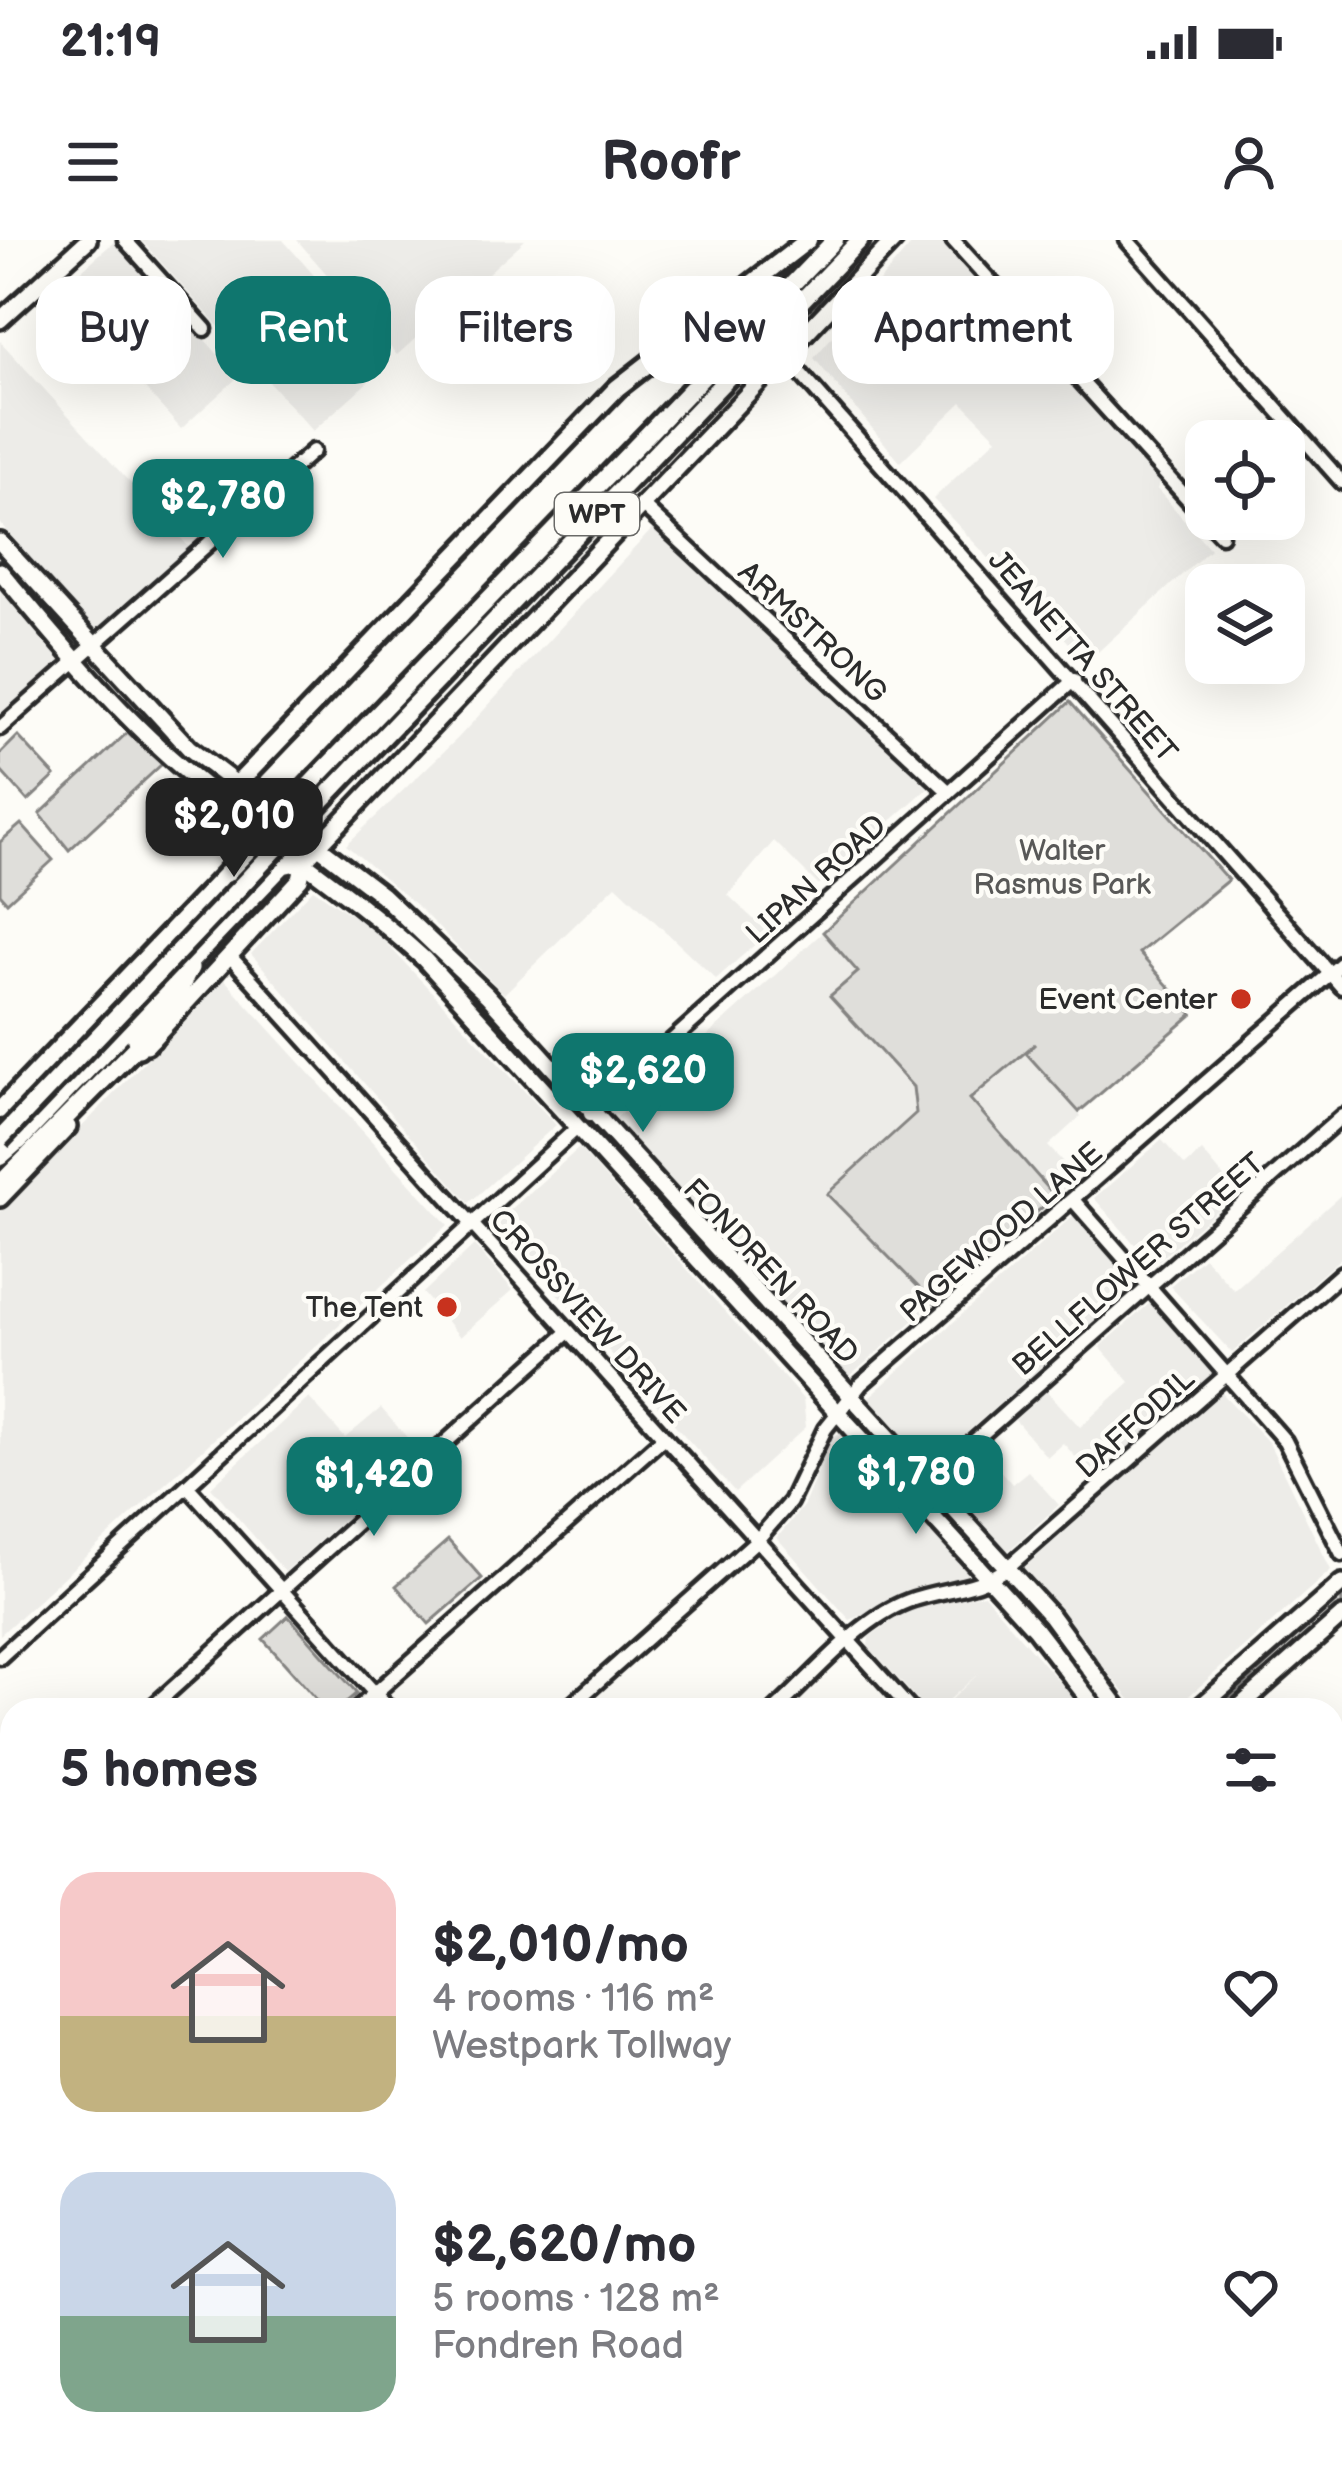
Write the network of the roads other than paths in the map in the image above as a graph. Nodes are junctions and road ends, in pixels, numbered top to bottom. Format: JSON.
{"nodes":[{"id":1,"x":88,"y":240,"type":"edge"},
{"id":2,"x":125,"y":240,"type":"edge"},
{"id":3,"x":808,"y":240,"type":"edge"},
{"id":4,"x":835,"y":240,"type":"edge"},
{"id":5,"x":860,"y":240,"type":"edge"},
{"id":6,"x":894,"y":240,"type":"edge"},
{"id":7,"x":953,"y":240,"type":"edge"},
{"id":8,"x":1127,"y":240,"type":"edge"},
{"id":9,"x":0,"y":320,"type":"edge"},
{"id":10,"x":205,"y":328,"type":"dead end"},
{"id":11,"x":808,"y":333,"type":"edge"},
{"id":12,"x":808,"y":382,"type":"edge"},
{"id":13,"x":760,"y":384,"type":"edge"},
{"id":14,"x":313,"y":451,"type":"dead end"},
{"id":15,"x":1342,"y":482,"type":"edge"},
{"id":16,"x":1185,"y":496,"type":"edge"},
{"id":17,"x":644,"y":506,"type":"junction"},
{"id":18,"x":2,"y":548,"type":"edge"},
{"id":19,"x":0,"y":571,"type":"edge"},
{"id":20,"x":92,"y":646,"type":"junction"},
{"id":21,"x":76,"y":661,"type":"junction"},
{"id":22,"x":1074,"y":680,"type":"junction"},
{"id":23,"x":0,"y":728,"type":"edge"},
{"id":24,"x":949,"y":792,"type":"junction"},
{"id":25,"x":228,"y":793,"type":"junction"},
{"id":26,"x":317,"y":848,"type":"junction"},
{"id":27,"x":304,"y":861,"type":"junction"},
{"id":28,"x":401,"y":912,"type":"junction"},
{"id":29,"x":387,"y":926,"type":"junction"},
{"id":30,"x":197,"y":954,"type":"junction"},
{"id":31,"x":230,"y":955,"type":"junction"},
{"id":32,"x":1342,"y":963,"type":"edge"},
{"id":33,"x":1330,"y":974,"type":"junction"},
{"id":34,"x":1342,"y":987,"type":"edge"},
{"id":35,"x":487,"y":995,"type":"junction"},
{"id":36,"x":471,"y":1008,"type":"junction"},
{"id":37,"x":143,"y":1045,"type":"junction"},
{"id":38,"x":0,"y":1110,"type":"edge"},
{"id":39,"x":1342,"y":1116,"type":"edge"},
{"id":40,"x":584,"y":1120,"type":"junction"},
{"id":41,"x":24,"y":1136,"type":"joint"},
{"id":42,"x":0,"y":1139,"type":"edge"},
{"id":43,"x":0,"y":1160,"type":"edge"},
{"id":44,"x":0,"y":1184,"type":"edge"},
{"id":45,"x":0,"y":1198,"type":"edge"},
{"id":46,"x":1074,"y":1201,"type":"junction"},
{"id":47,"x":682,"y":1215,"type":"junction"},
{"id":48,"x":471,"y":1222,"type":"junction"},
{"id":49,"x":667,"y":1226,"type":"junction"},
{"id":50,"x":1342,"y":1273,"type":"edge"},
{"id":51,"x":1149,"y":1286,"type":"junction"},
{"id":52,"x":764,"y":1305,"type":"junction"},
{"id":53,"x":749,"y":1317,"type":"junction"},
{"id":54,"x":567,"y":1333,"type":"junction"},
{"id":55,"x":1226,"y":1374,"type":"junction"},
{"id":56,"x":851,"y":1397,"type":"junction"},
{"id":57,"x":838,"y":1413,"type":"junction"},
{"id":58,"x":664,"y":1437,"type":"junction"},
{"id":59,"x":928,"y":1481,"type":"junction"},
{"id":60,"x":189,"y":1488,"type":"junction"},
{"id":61,"x":913,"y":1496,"type":"junction"},
{"id":62,"x":757,"y":1540,"type":"junction"},
{"id":63,"x":1342,"y":1554,"type":"edge"},
{"id":64,"x":1006,"y":1568,"type":"junction"},
{"id":65,"x":989,"y":1581,"type":"junction"},
{"id":66,"x":1342,"y":1583,"type":"edge"},
{"id":67,"x":282,"y":1591,"type":"junction"},
{"id":68,"x":1342,"y":1616,"type":"edge"},
{"id":69,"x":851,"y":1641,"type":"junction"},
{"id":70,"x":0,"y":1657,"type":"edge"},
{"id":71,"x":375,"y":1693,"type":"junction"},
{"id":72,"x":162,"y":1698,"type":"edge"},
{"id":73,"x":369,"y":1698,"type":"edge"},
{"id":74,"x":379,"y":1698,"type":"edge"},
{"id":75,"x":579,"y":1698,"type":"edge"},
{"id":76,"x":788,"y":1698,"type":"edge"},
{"id":77,"x":901,"y":1698,"type":"edge"},
{"id":78,"x":1088,"y":1698,"type":"edge"},
{"id":79,"x":1111,"y":1698,"type":"edge"},
{"id":80,"x":1211,"y":1698,"type":"edge"},
{"id":81,"x":1250,"y":1698,"type":"edge"}],
"edges":[{"from":1,"to":9,"type":"main road"},
{"from":2,"to":10,"type":"street"},
{"from":3,"to":25,"type":"highway"},
{"from":4,"to":38,"type":"highway","number":"WPT","bridge":true},
{"from":5,"to":42,"type":"highway","number":"WPT","bridge":true},
{"from":6,"to":11,"type":"main road"},
{"from":7,"to":16,"type":"street"},
{"from":8,"to":15,"type":"street"},
{"from":12,"to":22,"type":"street","name":"JEANETTA STREET"},
{"from":13,"to":17,"type":"main road"},
{"from":14,"to":20,"type":"street"},
{"from":17,"to":24,"type":"street","name":"ARMSTRONG"},
{"from":17,"to":26,"type":"main road"},
{"from":18,"to":20,"type":"main road","name":"FONDREN ROAD"},
{"from":19,"to":21,"type":"main road","name":"FONDREN ROAD"},
{"from":20,"to":21,"type":"street"},
{"from":20,"to":25,"type":"main road","name":"FONDREN ROAD"},
{"from":21,"to":23,"type":"street"},
{"from":21,"to":25,"type":"main road","name":"FONDREN ROAD"},
{"from":22,"to":24,"type":"street","name":"LIPAN ROAD"},
{"from":22,"to":33,"type":"street","name":"JEANETTA STREET"},
{"from":24,"to":40,"type":"street","name":"LIPAN ROAD"},
{"from":25,"to":26,"type":"main road","name":"FONDREN ROAD"},
{"from":25,"to":27,"type":"main road","name":"FONDREN ROAD"},
{"from":26,"to":27,"type":"main road"},
{"from":26,"to":28,"type":"main road","name":"FONDREN ROAD"},
{"from":27,"to":29,"type":"main road","name":"FONDREN ROAD"},
{"from":27,"to":30,"type":"main road"},
{"from":27,"to":31,"type":"main road"},
{"from":28,"to":29,"type":"main road"},
{"from":28,"to":35,"type":"main road","name":"FONDREN ROAD"},
{"from":29,"to":36,"type":"main road","name":"FONDREN ROAD"},
{"from":30,"to":37,"type":"main road"},
{"from":30,"to":41,"type":"main road"},
{"from":31,"to":37,"type":"main road"},
{"from":31,"to":48,"type":"street","name":"CROSSVIEW DRIVE"},
{"from":32,"to":33,"type":"street","name":"PAGEWOOD LANE"},
{"from":33,"to":34,"type":"street","name":"JEANETTA STREET"},
{"from":33,"to":46,"type":"street","name":"PAGEWOOD LANE"},
{"from":35,"to":36,"type":"main road"},
{"from":35,"to":40,"type":"main road","name":"FONDREN ROAD"},
{"from":36,"to":40,"type":"main road","name":"FONDREN ROAD"},
{"from":37,"to":44,"type":"highway"},
{"from":37,"to":45,"type":"main road"},
{"from":39,"to":51,"type":"street","name":"BELLFLOWER STREET"},
{"from":40,"to":47,"type":"main road","name":"FONDREN ROAD"},
{"from":40,"to":48,"type":"street","name":"LIPAN ROAD"},
{"from":40,"to":49,"type":"main road","name":"FONDREN ROAD"},
{"from":41,"to":43,"type":"highway"},
{"from":46,"to":51,"type":"street"},
{"from":46,"to":56,"type":"street","name":"PAGEWOOD LANE"},
{"from":47,"to":49,"type":"main road"},
{"from":47,"to":52,"type":"main road","name":"FONDREN ROAD"},
{"from":48,"to":54,"type":"street","name":"CROSSVIEW DRIVE"},
{"from":48,"to":60,"type":"street","name":"LIPAN ROAD"},
{"from":49,"to":53,"type":"main road","name":"FONDREN ROAD"},
{"from":50,"to":55,"type":"street","name":"DAFFODIL"},
{"from":51,"to":55,"type":"street"},
{"from":51,"to":59,"type":"street","name":"BELLFLOWER STREET"},
{"from":52,"to":53,"type":"main road"},
{"from":52,"to":56,"type":"main road","name":"FONDREN ROAD"},
{"from":53,"to":57,"type":"main road","name":"FONDREN ROAD"},
{"from":54,"to":58,"type":"street","name":"CROSSVIEW DRIVE"},
{"from":54,"to":67,"type":"street"},
{"from":55,"to":63,"type":"street"},
{"from":55,"to":64,"type":"street","name":"DAFFODIL"},
{"from":56,"to":57,"type":"street","name":"PAGEWOOD LANE"},
{"from":56,"to":59,"type":"main road","name":"FONDREN ROAD"},
{"from":57,"to":61,"type":"main road","name":"FONDREN ROAD"},
{"from":57,"to":62,"type":"street","name":"PAGEWOOD LANE"},
{"from":58,"to":62,"type":"street","name":"CROSSVIEW DRIVE"},
{"from":58,"to":71,"type":"street"},
{"from":59,"to":61,"type":"street","name":"BELLFLOWER STREET"},
{"from":59,"to":64,"type":"main road","name":"FONDREN ROAD"},
{"from":60,"to":67,"type":"street"},
{"from":60,"to":70,"type":"street","name":"LIPAN ROAD"},
{"from":61,"to":65,"type":"main road","name":"FONDREN ROAD"},
{"from":62,"to":69,"type":"street","name":"CROSSVIEW DRIVE"},
{"from":62,"to":75,"type":"street","name":"PAGEWOOD LANE"},
{"from":64,"to":65,"type":"street","name":"DAFFODIL"},
{"from":64,"to":79,"type":"main road","name":"FONDREN ROAD"},
{"from":65,"to":69,"type":"street","name":"DAFFODIL"},
{"from":65,"to":78,"type":"main road","name":"FONDREN ROAD"},
{"from":66,"to":80,"type":"main road"},
{"from":67,"to":71,"type":"street"},
{"from":67,"to":72,"type":"street"},
{"from":68,"to":81,"type":"main road"},
{"from":69,"to":76,"type":"street","name":"DAFFODIL"},
{"from":69,"to":77,"type":"street","name":"CROSSVIEW DRIVE"},
{"from":71,"to":73,"type":"street"},
{"from":71,"to":74,"type":"street"}]}
